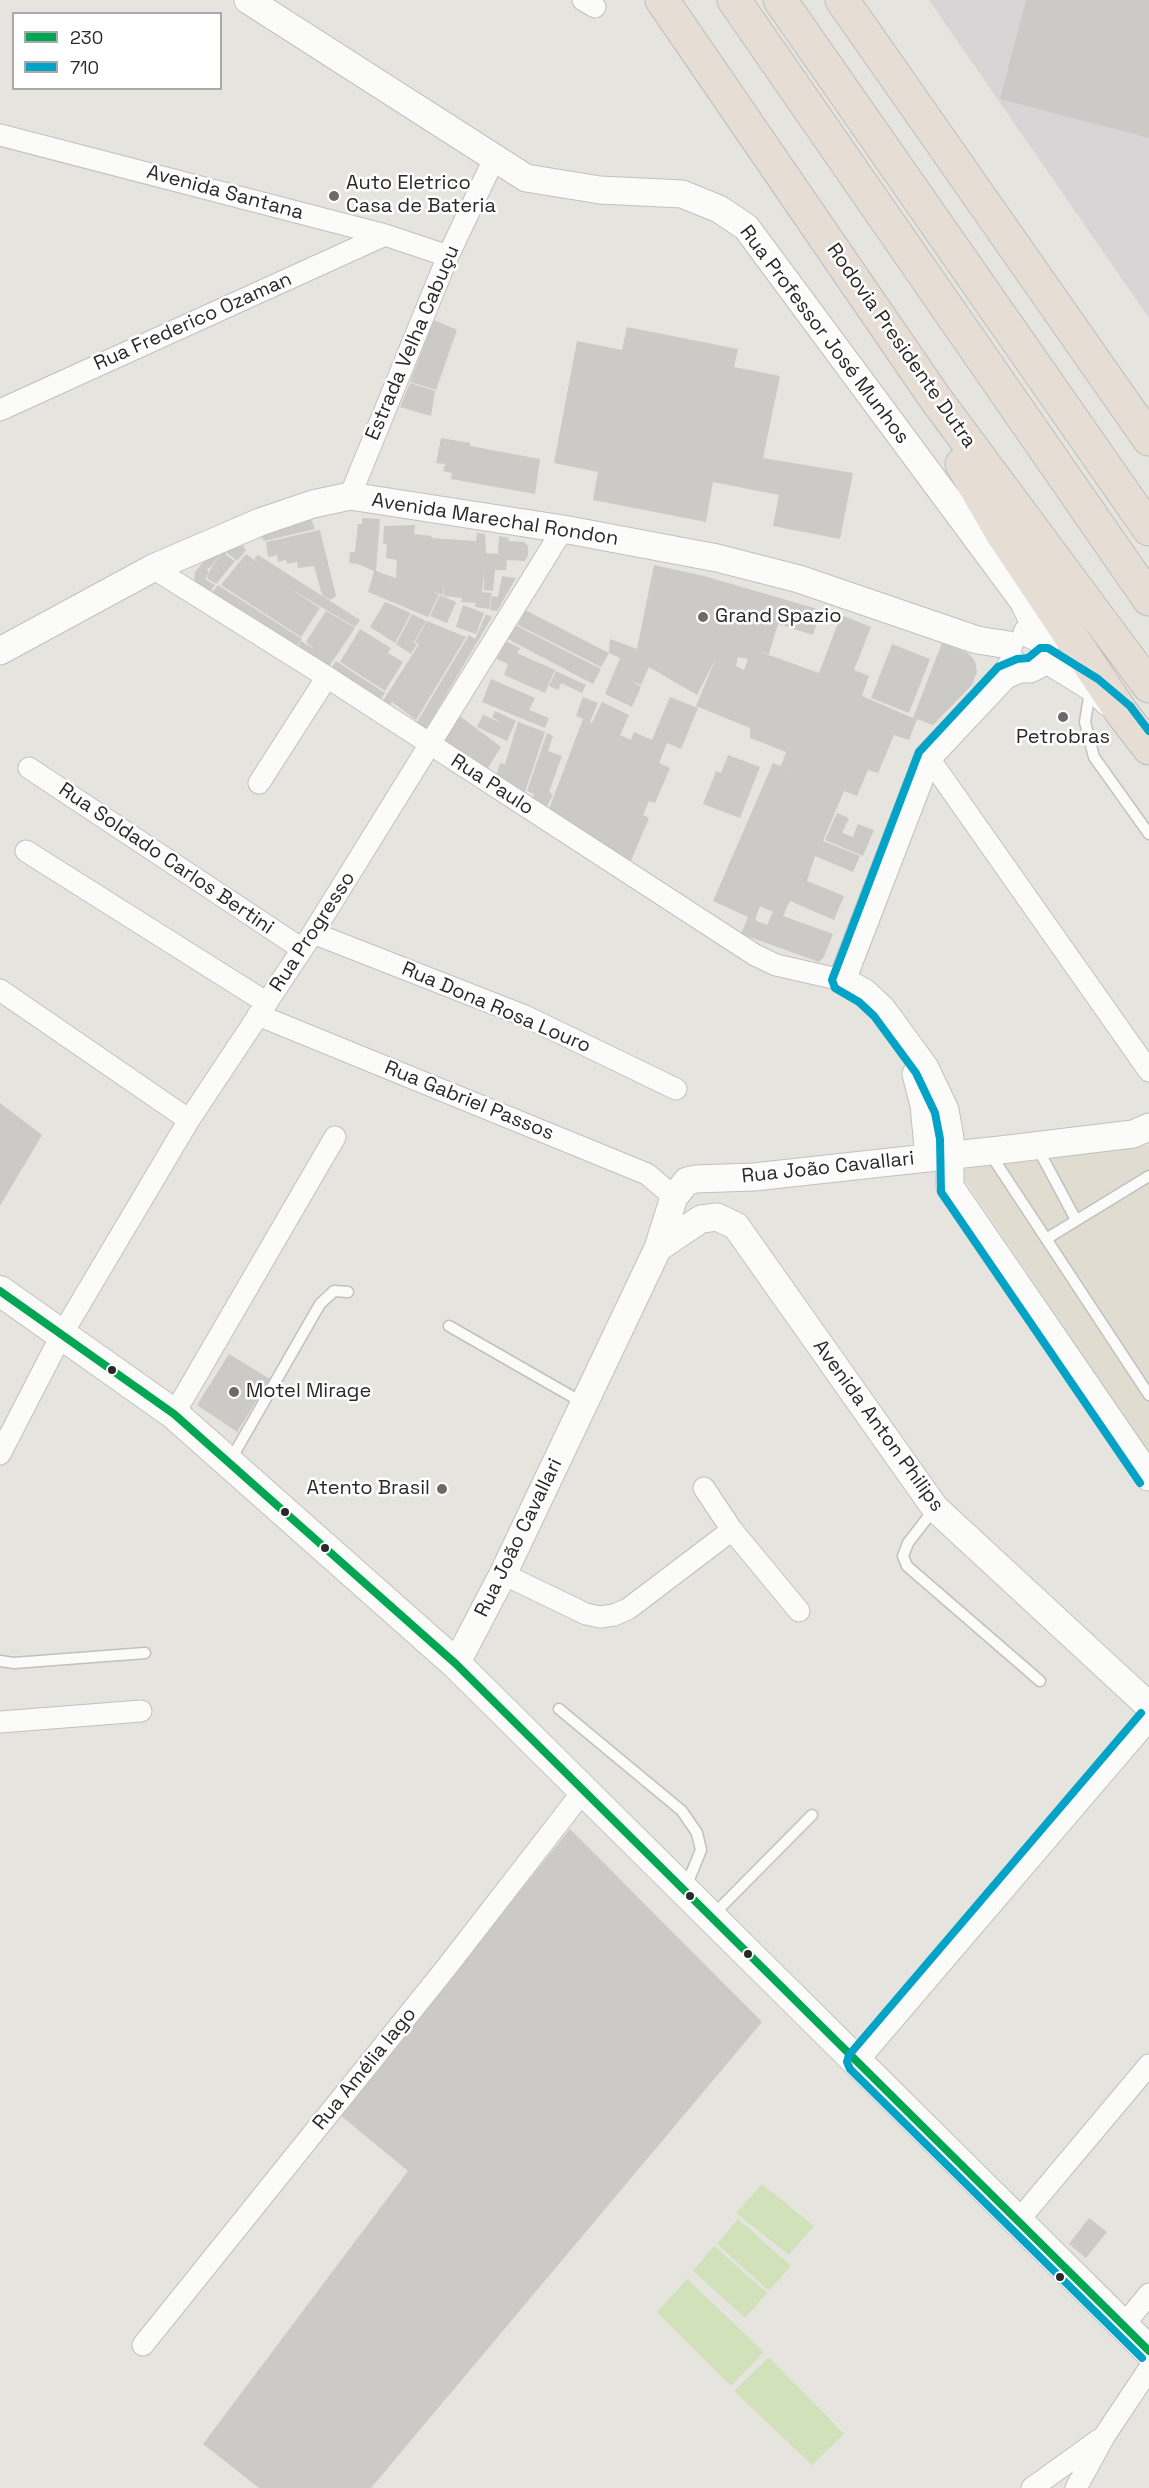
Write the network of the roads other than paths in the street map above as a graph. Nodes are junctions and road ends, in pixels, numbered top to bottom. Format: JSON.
{"nodes":[{"id":1,"x":662,"y":0,"type":"edge"},
{"id":2,"x":734,"y":0,"type":"edge"},
{"id":3,"x":780,"y":0,"type":"edge"},
{"id":4,"x":801,"y":0,"type":"edge"},
{"id":5,"x":842,"y":0,"type":"edge"},
{"id":6,"x":254,"y":1,"type":"edge"},
{"id":7,"x":814,"y":50,"type":"junction"},
{"id":8,"x":0,"y":135,"type":"edge"},
{"id":9,"x":494,"y":159,"type":"junction"},
{"id":10,"x":385,"y":235,"type":"junction"},
{"id":11,"x":448,"y":256,"type":"junction"},
{"id":12,"x":935,"y":398,"type":"junction"},
{"id":13,"x":0,"y":410,"type":"edge"},
{"id":14,"x":1149,"y":439,"type":"edge"},
{"id":15,"x":350,"y":496,"type":"junction"},
{"id":16,"x":563,"y":529,"type":"junction"},
{"id":17,"x":1149,"y":529,"type":"edge"},
{"id":18,"x":153,"y":568,"type":"junction"},
{"id":19,"x":1149,"y":598,"type":"edge"},
{"id":20,"x":0,"y":651,"type":"edge"},
{"id":21,"x":1022,"y":655,"type":"junction"},
{"id":22,"x":327,"y":677,"type":"junction"},
{"id":23,"x":1149,"y":686,"type":"edge"},
{"id":24,"x":1091,"y":687,"type":"junction"},
{"id":25,"x":1122,"y":713,"type":"junction"},
{"id":26,"x":430,"y":745,"type":"junction"},
{"id":27,"x":1149,"y":748,"type":"edge"},
{"id":28,"x":928,"y":757,"type":"junction"},
{"id":29,"x":29,"y":768,"type":"dead end"},
{"id":30,"x":259,"y":783,"type":"dead end"},
{"id":31,"x":1149,"y":834,"type":"edge"},
{"id":32,"x":26,"y":851,"type":"dead end"},
{"id":33,"x":308,"y":941,"type":"junction"},
{"id":34,"x":842,"y":980,"type":"junction"},
{"id":35,"x":0,"y":990,"type":"edge"},
{"id":36,"x":262,"y":1009,"type":"junction"},
{"id":37,"x":1149,"y":1071,"type":"edge"},
{"id":38,"x":676,"y":1089,"type":"dead end"},
{"id":39,"x":189,"y":1120,"type":"junction"},
{"id":40,"x":1149,"y":1127,"type":"edge"},
{"id":41,"x":335,"y":1137,"type":"dead end"},
{"id":42,"x":1037,"y":1146,"type":"junction"},
{"id":43,"x":988,"y":1151,"type":"junction"},
{"id":44,"x":940,"y":1156,"type":"junction"},
{"id":45,"x":1149,"y":1176,"type":"edge"},
{"id":46,"x":754,"y":1177,"type":"junction"},
{"id":47,"x":696,"y":1179,"type":"junction"},
{"id":48,"x":674,"y":1197,"type":"junction"},
{"id":49,"x":701,"y":1219,"type":"junction"},
{"id":50,"x":1076,"y":1220,"type":"junction"},
{"id":51,"x":736,"y":1226,"type":"junction"},
{"id":52,"x":1046,"y":1239,"type":"junction"},
{"id":53,"x":658,"y":1248,"type":"junction"},
{"id":54,"x":0,"y":1292,"type":"edge"},
{"id":55,"x":348,"y":1292,"type":"dead end"},
{"id":56,"x":449,"y":1326,"type":"dead end"},
{"id":57,"x":62,"y":1335,"type":"junction"},
{"id":58,"x":1149,"y":1395,"type":"edge"},
{"id":59,"x":585,"y":1404,"type":"junction"},
{"id":60,"x":174,"y":1414,"type":"junction"},
{"id":61,"x":0,"y":1454,"type":"edge"},
{"id":62,"x":229,"y":1461,"type":"junction"},
{"id":63,"x":1149,"y":1477,"type":"edge"},
{"id":64,"x":704,"y":1488,"type":"dead end"},
{"id":65,"x":935,"y":1508,"type":"junction"},
{"id":66,"x":732,"y":1530,"type":"junction"},
{"id":67,"x":503,"y":1574,"type":"junction"},
{"id":68,"x":799,"y":1611,"type":"dead end"},
{"id":69,"x":145,"y":1653,"type":"dead end"},
{"id":70,"x":0,"y":1661,"type":"edge"},
{"id":71,"x":456,"y":1664,"type":"junction"},
{"id":72,"x":1040,"y":1681,"type":"dead end"},
{"id":73,"x":1149,"y":1706,"type":"edge"},
{"id":74,"x":559,"y":1709,"type":"dead end"},
{"id":75,"x":141,"y":1711,"type":"dead end"},
{"id":76,"x":1149,"y":1720,"type":"edge"},
{"id":77,"x":0,"y":1722,"type":"edge"},
{"id":78,"x":584,"y":1790,"type":"junction"},
{"id":79,"x":812,"y":1815,"type":"dead end"},
{"id":80,"x":685,"y":1889,"type":"junction"},
{"id":81,"x":712,"y":1916,"type":"junction"},
{"id":82,"x":857,"y":2062,"type":"junction"},
{"id":83,"x":1149,"y":2065,"type":"edge"},
{"id":84,"x":1018,"y":2221,"type":"junction"},
{"id":85,"x":1149,"y":2294,"type":"edge"},
{"id":86,"x":1123,"y":2326,"type":"junction"},
{"id":87,"x":143,"y":2345,"type":"dead end"},
{"id":88,"x":1149,"y":2351,"type":"edge"},
{"id":89,"x":1149,"y":2369,"type":"edge"},
{"id":90,"x":1105,"y":2435,"type":"junction"},
{"id":91,"x":1032,"y":2488,"type":"edge"},
{"id":92,"x":1076,"y":2488,"type":"edge"}],
"edges":[{"from":1,"to":12,"type":"highway","name":"Rodovia Presidente Dutra"},
{"from":2,"to":19,"type":"highway"},
{"from":3,"to":7,"type":"highway"},
{"from":4,"to":7,"type":"highway"},
{"from":5,"to":14,"type":"highway"},
{"from":6,"to":9,"type":"street","name":"Rua Professor José Munhos"},
{"from":7,"to":17,"type":"highway"},
{"from":8,"to":10,"type":"street","name":"Avenida Santana"},
{"from":9,"to":11,"type":"street","name":"Estrada Velha Cabuçu"},
{"from":9,"to":21,"type":"street","name":"Rua Professor José Munhos"},
{"from":10,"to":11,"type":"street","name":"Avenida Santana"},
{"from":10,"to":13,"type":"street","name":"Rua Frederico Ozaman"},
{"from":11,"to":15,"type":"street","name":"Estrada Velha Cabuçu"},
{"from":12,"to":23,"type":"highway","name":"Rodovia Presidente Dutra"},
{"from":12,"to":25,"type":"highway"},
{"from":15,"to":16,"type":"street","name":"Avenida Marechal Rondon"},
{"from":15,"to":18,"type":"street","name":"Avenida Marechal Rondon"},
{"from":16,"to":21,"type":"street","name":"Avenida Marechal Rondon"},
{"from":16,"to":26,"type":"street","name":"Rua Progresso"},
{"from":18,"to":20,"type":"street","name":"Avenida Marechal Rondon"},
{"from":18,"to":22,"type":"street","name":"Rua Paulo"},
{"from":21,"to":24,"type":"street"},
{"from":21,"to":28,"type":"street"},
{"from":22,"to":26,"type":"street","name":"Rua Paulo"},
{"from":22,"to":30,"type":"street"},
{"from":24,"to":25,"type":"street"},
{"from":24,"to":31,"type":"lane"},
{"from":25,"to":27,"type":"highway"},
{"from":26,"to":33,"type":"street","name":"Rua Progresso"},
{"from":26,"to":34,"type":"street","name":"Rua Paulo"},
{"from":28,"to":34,"type":"street"},
{"from":28,"to":37,"type":"street"},
{"from":29,"to":33,"type":"street","name":"Rua Soldado Carlos Bertini"},
{"from":32,"to":36,"type":"street","name":"Rua Gabriel Passos"},
{"from":33,"to":36,"type":"street","name":"Rua Progresso"},
{"from":33,"to":38,"type":"street","name":"Rua Dona Rosa Louro"},
{"from":34,"to":44,"type":"street"},
{"from":35,"to":39,"type":"street"},
{"from":36,"to":39,"type":"street","name":"Rua Progresso"},
{"from":36,"to":48,"type":"street","name":"Rua Gabriel Passos"},
{"from":39,"to":57,"type":"street","name":"Rua Progresso"},
{"from":40,"to":42,"type":"street","name":"Rua João Cavallari"},
{"from":41,"to":60,"type":"street"},
{"from":42,"to":43,"type":"street","name":"Rua João Cavallari"},
{"from":42,"to":50,"type":"lane"},
{"from":43,"to":44,"type":"street","name":"Rua João Cavallari"},
{"from":43,"to":52,"type":"lane"},
{"from":44,"to":46,"type":"street","name":"Rua João Cavallari"},
{"from":44,"to":63,"type":"street"},
{"from":45,"to":50,"type":"lane"},
{"from":46,"to":47,"type":"street","name":"Rua João Cavallari"},
{"from":46,"to":51,"type":"street"},
{"from":47,"to":48,"type":"street"},
{"from":47,"to":49,"type":"street"},
{"from":48,"to":53,"type":"street","name":"Rua João Cavallari"},
{"from":49,"to":51,"type":"street"},
{"from":49,"to":53,"type":"street"},
{"from":50,"to":52,"type":"lane"},
{"from":51,"to":65,"type":"street","name":"Avenida Anton Philips"},
{"from":52,"to":58,"type":"lane"},
{"from":53,"to":59,"type":"street","name":"Rua João Cavallari"},
{"from":54,"to":57,"type":"main road"},
{"from":55,"to":62,"type":"lane"},
{"from":56,"to":59,"type":"lane"},
{"from":57,"to":60,"type":"main road"},
{"from":57,"to":61,"type":"street","name":"Rua Progresso"},
{"from":59,"to":67,"type":"street","name":"Rua João Cavallari"},
{"from":60,"to":62,"type":"main road"},
{"from":62,"to":71,"type":"main road"},
{"from":64,"to":66,"type":"street"},
{"from":65,"to":72,"type":"lane"},
{"from":65,"to":73,"type":"street","name":"Avenida Anton Philips"},
{"from":66,"to":67,"type":"street"},
{"from":66,"to":68,"type":"street"},
{"from":67,"to":71,"type":"street","name":"Rua João Cavallari"},
{"from":69,"to":70,"type":"lane"},
{"from":71,"to":78,"type":"main road"},
{"from":74,"to":80,"type":"lane"},
{"from":75,"to":77,"type":"street"},
{"from":76,"to":82,"type":"street"},
{"from":78,"to":80,"type":"main road"},
{"from":78,"to":87,"type":"street","name":"Rua Amélia lago"},
{"from":79,"to":81,"type":"lane"},
{"from":80,"to":81,"type":"main road"},
{"from":81,"to":82,"type":"main road"},
{"from":82,"to":84,"type":"main road"},
{"from":83,"to":84,"type":"street"},
{"from":84,"to":86,"type":"main road"},
{"from":85,"to":86,"type":"street"},
{"from":86,"to":88,"type":"main road"},
{"from":89,"to":90,"type":"street"},
{"from":90,"to":91,"type":"street"},
{"from":90,"to":92,"type":"street"}]}
